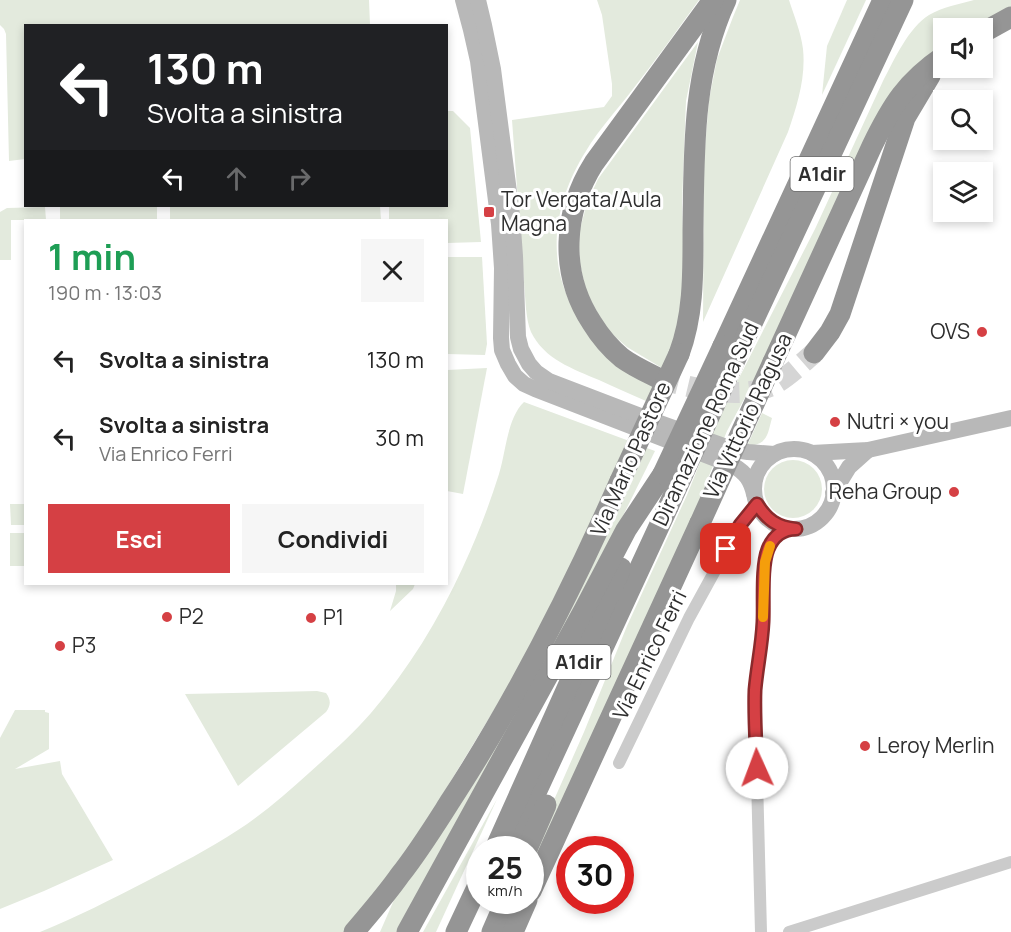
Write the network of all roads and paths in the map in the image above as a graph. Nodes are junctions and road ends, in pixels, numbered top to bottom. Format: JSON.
{"nodes":[{"id":1,"x":463,"y":0,"type":"edge"},
{"id":2,"x":478,"y":0,"type":"edge"},
{"id":3,"x":713,"y":0,"type":"edge"},
{"id":4,"x":726,"y":0,"type":"edge"},
{"id":5,"x":884,"y":0,"type":"edge"},
{"id":6,"x":903,"y":0,"type":"edge"},
{"id":7,"x":1011,"y":17,"type":"edge"},
{"id":8,"x":993,"y":27,"type":"edge"},
{"id":9,"x":933,"y":64,"type":"edge"},
{"id":10,"x":933,"y":71,"type":"edge"},
{"id":11,"x":732,"y":346,"type":"junction"},
{"id":12,"x":814,"y":353,"type":"tunnel mouth"},
{"id":13,"x":658,"y":378,"type":"tunnel mouth"},
{"id":14,"x":1011,"y":418,"type":"edge"},
{"id":15,"x":868,"y":450,"type":"junction"},
{"id":16,"x":812,"y":453,"type":"junction"},
{"id":17,"x":774,"y":454,"type":"junction"},
{"id":18,"x":663,"y":474,"type":"junction"},
{"id":19,"x":834,"y":493,"type":"junction"},
{"id":20,"x":756,"y":499,"type":"junction"},
{"id":21,"x":796,"y":529,"type":"junction"},
{"id":22,"x":608,"y":638,"type":"junction"},
{"id":23,"x":619,"y":764,"type":"dead end"},
{"id":24,"x":501,"y":836,"type":"edge"},
{"id":25,"x":516,"y":836,"type":"edge"},
{"id":26,"x":533,"y":836,"type":"edge"},
{"id":27,"x":1011,"y":862,"type":"edge"},
{"id":28,"x":544,"y":863,"type":"edge"},
{"id":29,"x":402,"y":874,"type":"junction"},
{"id":30,"x":466,"y":911,"type":"edge"},
{"id":31,"x":480,"y":914,"type":"edge"},
{"id":32,"x":500,"y":914,"type":"edge"},
{"id":33,"x":521,"y":914,"type":"edge"},
{"id":34,"x":513,"y":931,"type":"edge"},
{"id":35,"x":354,"y":932,"type":"edge"},
{"id":36,"x":374,"y":932,"type":"edge"},
{"id":37,"x":407,"y":932,"type":"edge"},
{"id":38,"x":456,"y":932,"type":"edge"},
{"id":39,"x":472,"y":932,"type":"edge"},
{"id":40,"x":492,"y":932,"type":"edge"},
{"id":41,"x":761,"y":932,"type":"edge"},
{"id":42,"x":789,"y":932,"type":"edge"}],
"edges":[{"from":1,"to":20,"type":"street"},
{"from":2,"to":17,"type":"street"},
{"from":3,"to":13,"type":"highway"},
{"from":4,"to":29,"type":"highway","name":"Via Mario Pastore","bridge":true},
{"from":5,"to":11,"type":"highway","name":"Diramazione Roma Sud","number":"A1dir"},
{"from":6,"to":11,"type":"highway","name":"Diramazione Roma Sud","number":"A1dir"},
{"from":7,"to":8,"type":"highway"},
{"from":9,"to":28,"type":"highway","name":"Via Vittorio Ragusa","bridge":true},
{"from":10,"to":12,"type":"highway"},
{"from":11,"to":18,"type":"highway","name":"Diramazione Roma Sud","number":"A1dir","bridge":true},
{"from":11,"to":22,"type":"highway","name":"Diramazione Roma Sud","number":"A1dir","bridge":true},
{"from":14,"to":15,"type":"street"},
{"from":15,"to":16,"type":"street"},
{"from":15,"to":19,"type":"street"},
{"from":16,"to":17,"type":"street"},
{"from":16,"to":19,"type":"street"},
{"from":17,"to":20,"type":"street"},
{"from":18,"to":24,"type":"highway","number":"A1dir"},
{"from":18,"to":37,"type":"highway"},
{"from":19,"to":21,"type":"street"},
{"from":20,"to":21,"type":"street"},
{"from":20,"to":23,"type":"street","name":"Via Enrico Ferri"},
{"from":21,"to":41,"type":"street"},
{"from":22,"to":25,"type":"highway","name":"Diramazione Roma Sud","number":"A1dir"},
{"from":22,"to":26,"type":"highway"},
{"from":27,"to":42,"type":"street"},
{"from":29,"to":35,"type":"highway"},
{"from":29,"to":36,"type":"highway"},
{"from":30,"to":38,"type":"highway"},
{"from":31,"to":39,"type":"highway"},
{"from":32,"to":40,"type":"highway"},
{"from":33,"to":34,"type":"highway"}]}
